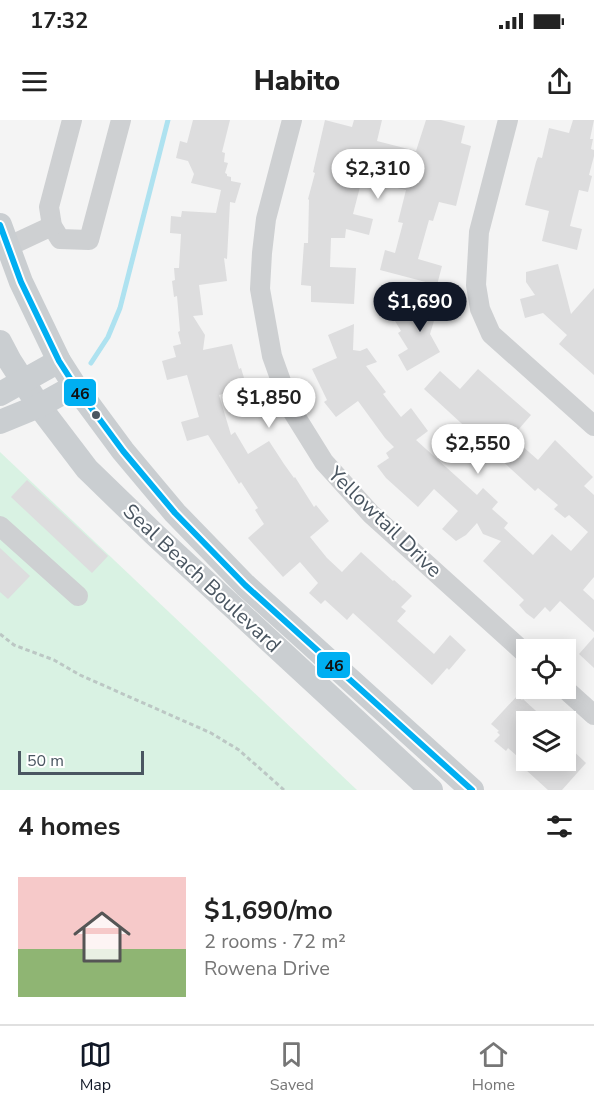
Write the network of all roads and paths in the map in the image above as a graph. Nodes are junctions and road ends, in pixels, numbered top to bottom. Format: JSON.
{"nodes":[{"id":1,"x":72,"y":120,"type":"edge"},
{"id":2,"x":121,"y":120,"type":"edge"},
{"id":3,"x":292,"y":120,"type":"edge"},
{"id":4,"x":508,"y":120,"type":"edge"},
{"id":5,"x":0,"y":225,"type":"edge"},
{"id":6,"x":52,"y":226,"type":"junction"},
{"id":7,"x":7,"y":247,"type":"junction"},
{"id":8,"x":0,"y":342,"type":"edge"},
{"id":9,"x":59,"y":361,"type":"junction"},
{"id":10,"x":24,"y":382,"type":"junction"},
{"id":11,"x":75,"y":386,"type":"junction"},
{"id":12,"x":0,"y":394,"type":"edge"},
{"id":13,"x":39,"y":406,"type":"junction"},
{"id":14,"x":0,"y":422,"type":"edge"},
{"id":15,"x":594,"y":426,"type":"edge"},
{"id":16,"x":0,"y":525,"type":"edge"},
{"id":17,"x":78,"y":596,"type":"dead end"},
{"id":18,"x":0,"y":634,"type":"edge"},
{"id":19,"x":516,"y":645,"type":"edge"},
{"id":20,"x":576,"y":699,"type":"edge"},
{"id":21,"x":594,"y":715,"type":"edge"},
{"id":22,"x":284,"y":790,"type":"edge"},
{"id":23,"x":431,"y":790,"type":"edge"},
{"id":24,"x":472,"y":790,"type":"edge"}],
"edges":[{"from":1,"to":6,"type":"street"},
{"from":2,"to":6,"type":"street"},
{"from":3,"to":19,"type":"street","name":"Yellowtail Drive"},
{"from":4,"to":15,"type":"street"},
{"from":5,"to":7,"type":"main road","name":"Seal Beach Boulevard"},
{"from":6,"to":7,"type":"street"},
{"from":7,"to":9,"type":"main road","name":"Seal Beach Boulevard"},
{"from":8,"to":10,"type":"main road","name":"Seal Beach Boulevard"},
{"from":9,"to":10,"type":"main road"},
{"from":9,"to":11,"type":"main road","name":"Seal Beach Boulevard"},
{"from":10,"to":12,"type":"main road"},
{"from":10,"to":13,"type":"main road","name":"Seal Beach Boulevard"},
{"from":11,"to":13,"type":"main road"},
{"from":11,"to":24,"type":"main road","name":"Seal Beach Boulevard"},
{"from":13,"to":14,"type":"main road"},
{"from":13,"to":23,"type":"main road","name":"Seal Beach Boulevard"},
{"from":16,"to":17,"type":"street"},
{"from":18,"to":22,"type":"path"},
{"from":20,"to":21,"type":"street"}]}
